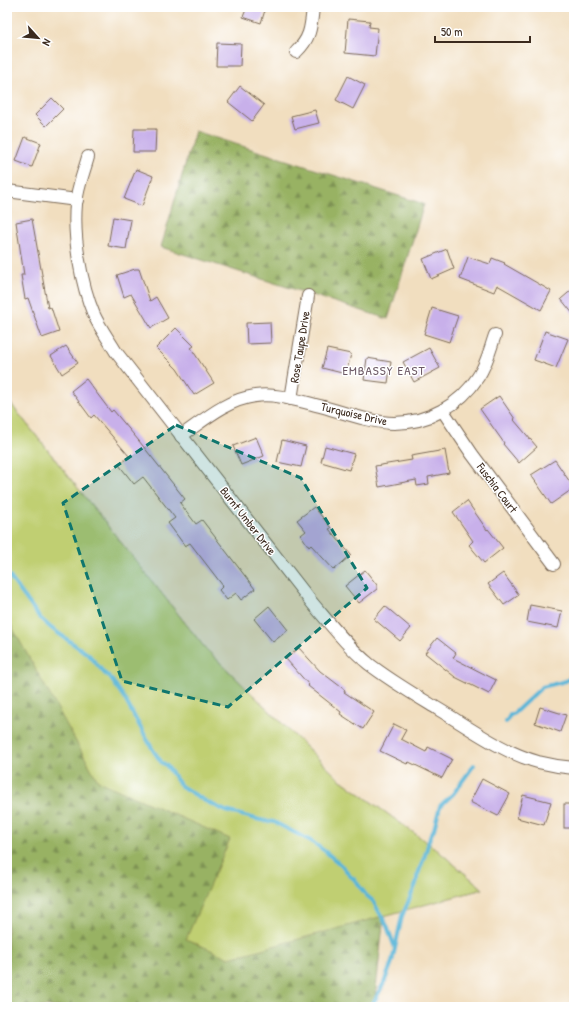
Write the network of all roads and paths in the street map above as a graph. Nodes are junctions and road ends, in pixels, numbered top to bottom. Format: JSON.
{"nodes":[{"id":1,"x":312,"y":7,"type":"edge"},
{"id":2,"x":296,"y":52,"type":"dead end"},
{"id":3,"x":88,"y":157,"type":"dead end"},
{"id":4,"x":7,"y":191,"type":"edge"},
{"id":5,"x":77,"y":200,"type":"junction"},
{"id":6,"x":308,"y":296,"type":"dead end"},
{"id":7,"x":495,"y":335,"type":"dead end"},
{"id":8,"x":291,"y":398,"type":"junction"},
{"id":9,"x":443,"y":411,"type":"junction"},
{"id":10,"x":181,"y":436,"type":"junction"},
{"id":11,"x":554,"y":564,"type":"dead end"},
{"id":12,"x":574,"y":768,"type":"edge"}],
"edges":[{"from":1,"to":2,"type":"street"},
{"from":3,"to":5,"type":"street","name":"Burnt Umber Drive"},
{"from":4,"to":5,"type":"street"},
{"from":5,"to":10,"type":"street","name":"Burnt Umber Drive"},
{"from":6,"to":8,"type":"street","name":"Rose Taupe Drive"},
{"from":7,"to":9,"type":"street","name":"Turquoise Drive"},
{"from":8,"to":9,"type":"street","name":"Turquoise Drive"},
{"from":8,"to":10,"type":"street","name":"Turquoise Drive"},
{"from":9,"to":11,"type":"street","name":"Fuschia Court"},
{"from":10,"to":12,"type":"street","name":"Burnt Umber Drive"}]}
